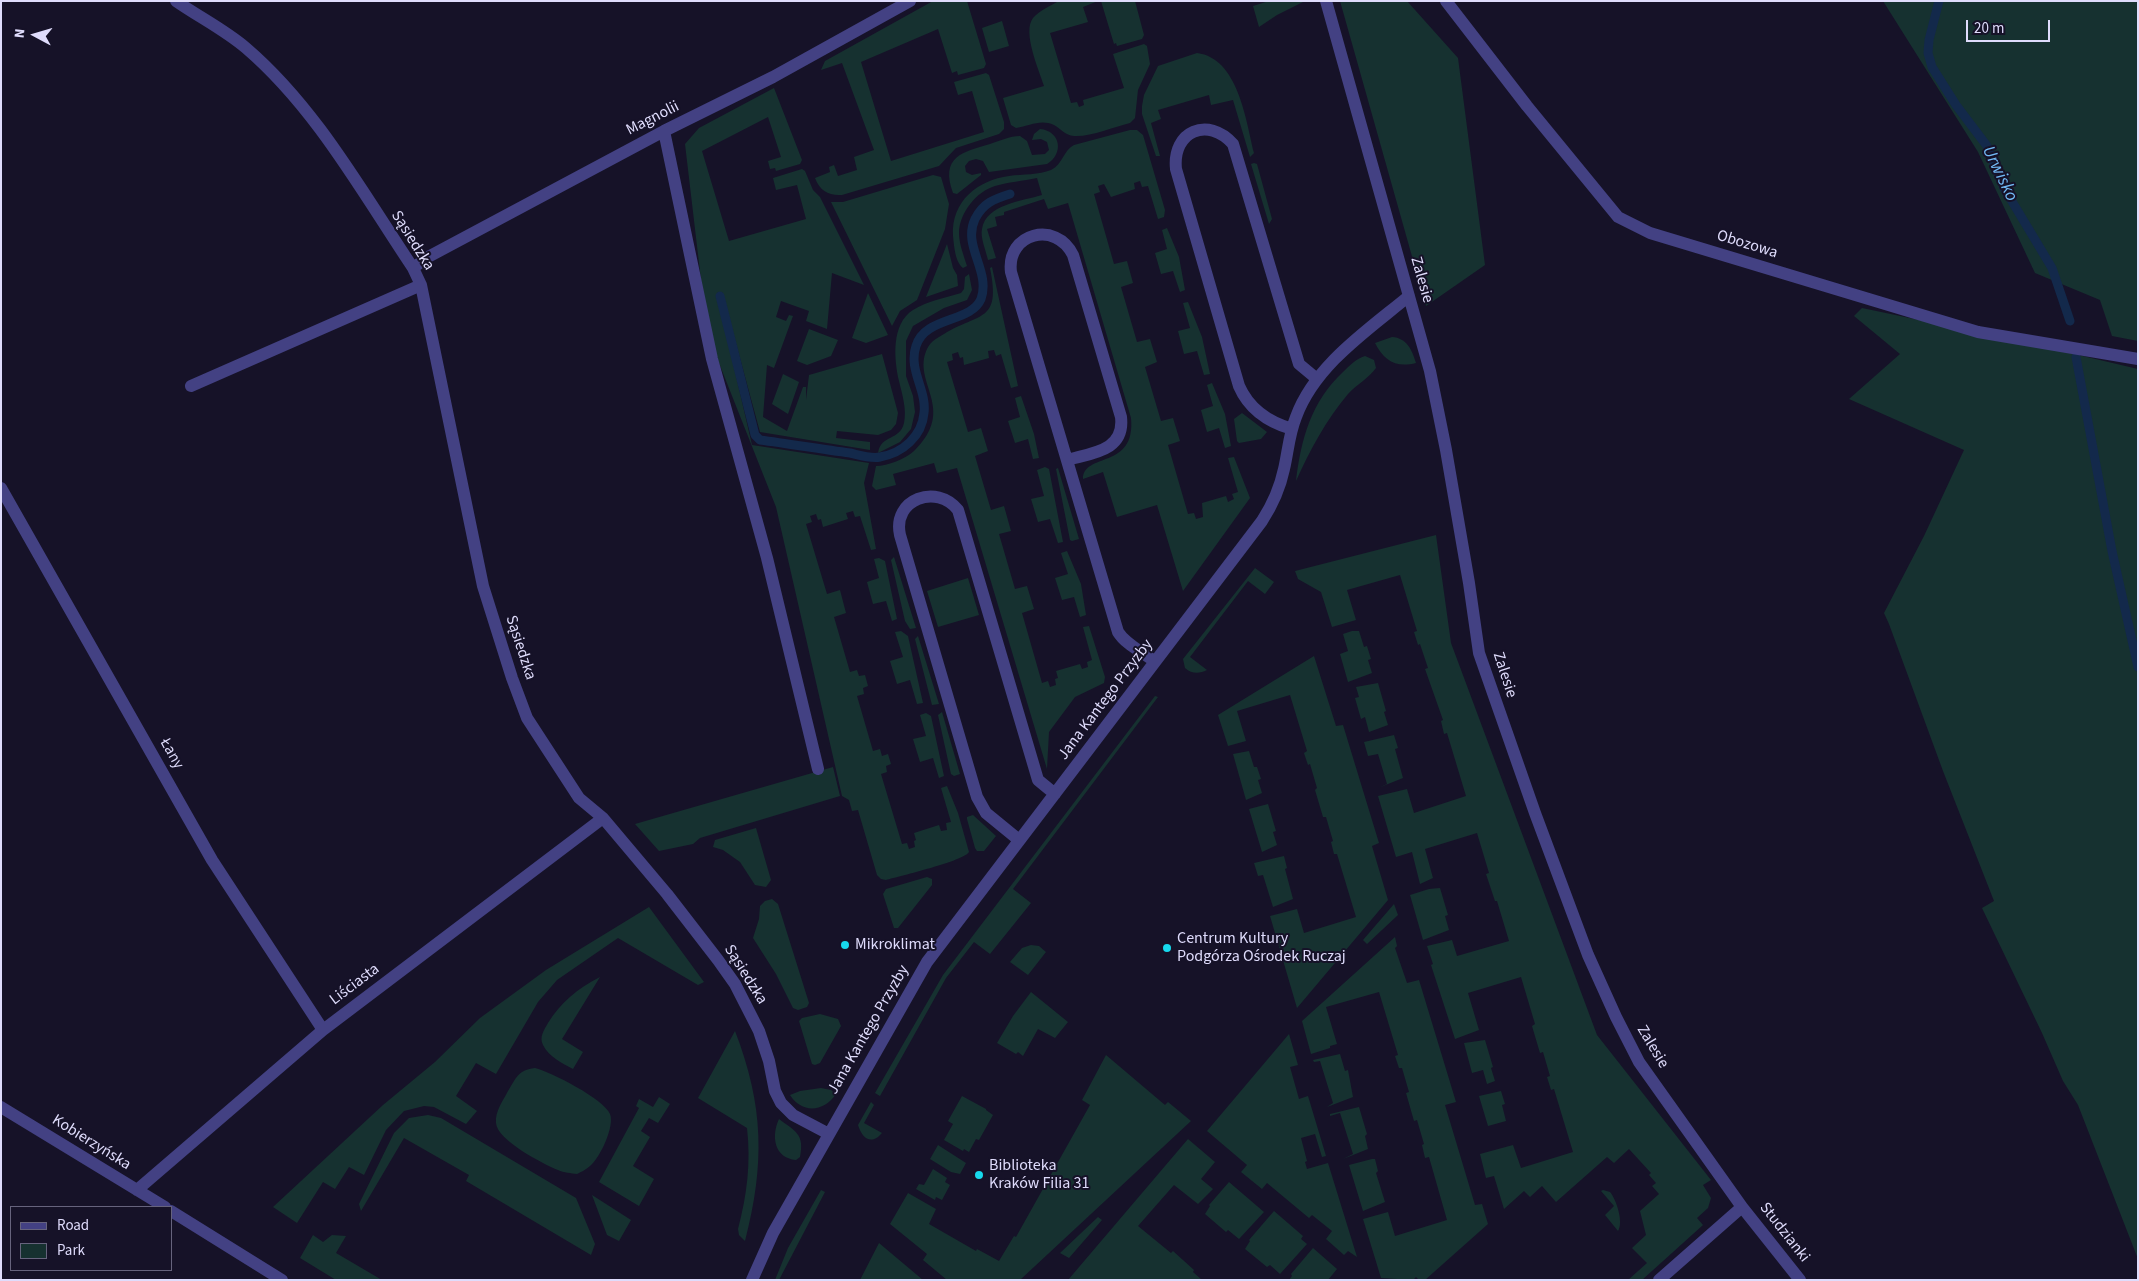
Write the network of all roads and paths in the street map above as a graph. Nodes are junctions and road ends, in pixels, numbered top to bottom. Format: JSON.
{"nodes":[{"id":1,"x":176,"y":1,"type":"edge"},
{"id":2,"x":910,"y":1,"type":"edge"},
{"id":3,"x":1326,"y":1,"type":"edge"},
{"id":4,"x":1446,"y":1,"type":"edge"},
{"id":5,"x":664,"y":131,"type":"junction"},
{"id":6,"x":413,"y":268,"type":"junction"},
{"id":7,"x":420,"y":285,"type":"junction"},
{"id":8,"x":1409,"y":296,"type":"junction"},
{"id":9,"x":2138,"y":360,"type":"edge"},
{"id":10,"x":1317,"y":379,"type":"junction"},
{"id":11,"x":191,"y":386,"type":"dead end"},
{"id":12,"x":1292,"y":429,"type":"junction"},
{"id":13,"x":1067,"y":460,"type":"junction"},
{"id":14,"x":1,"y":488,"type":"edge"},
{"id":15,"x":1155,"y":662,"type":"junction"},
{"id":16,"x":818,"y":769,"type":"dead end"},
{"id":17,"x":1055,"y":794,"type":"junction"},
{"id":18,"x":604,"y":818,"type":"junction"},
{"id":19,"x":1019,"y":840,"type":"junction"},
{"id":20,"x":322,"y":1030,"type":"junction"},
{"id":21,"x":1,"y":1106,"type":"edge"},
{"id":22,"x":829,"y":1134,"type":"junction"},
{"id":23,"x":137,"y":1190,"type":"junction"},
{"id":24,"x":163,"y":1206,"type":"edge"},
{"id":25,"x":1742,"y":1207,"type":"junction"},
{"id":26,"x":172,"y":1212,"type":"edge"},
{"id":27,"x":282,"y":1280,"type":"edge"},
{"id":28,"x":752,"y":1280,"type":"edge"},
{"id":29,"x":1659,"y":1280,"type":"edge"},
{"id":30,"x":1800,"y":1280,"type":"edge"}],
"edges":[{"from":1,"to":6,"type":"street","name":"Sąsiedzka"},
{"from":2,"to":5,"type":"street","name":"Magnolii"},
{"from":3,"to":8,"type":"street","name":"Zalesie"},
{"from":4,"to":9,"type":"street","name":"Obozowa"},
{"from":5,"to":6,"type":"street","name":"Magnolii"},
{"from":5,"to":16,"type":"street"},
{"from":6,"to":7,"type":"street","name":"Sąsiedzka"},
{"from":7,"to":11,"type":"street"},
{"from":7,"to":18,"type":"street","name":"Sąsiedzka"},
{"from":8,"to":10,"type":"street","name":"Jana Kantego Przyzby"},
{"from":8,"to":25,"type":"street","name":"Zalesie"},
{"from":10,"to":12,"type":"street","name":"Jana Kantego Przyzby"},
{"from":10,"to":12,"type":"street"},
{"from":12,"to":15,"type":"street","name":"Jana Kantego Przyzby"},
{"from":13,"to":13,"type":"street"},
{"from":13,"to":15,"type":"street"},
{"from":14,"to":20,"type":"street","name":"Łany"},
{"from":15,"to":17,"type":"street","name":"Jana Kantego Przyzby"},
{"from":17,"to":19,"type":"street","name":"Jana Kantego Przyzby"},
{"from":17,"to":19,"type":"street"},
{"from":18,"to":20,"type":"street","name":"Liściasta"},
{"from":18,"to":22,"type":"street","name":"Sąsiedzka"},
{"from":19,"to":22,"type":"street","name":"Jana Kantego Przyzby"},
{"from":20,"to":23,"type":"street","name":"Liściasta"},
{"from":21,"to":23,"type":"street","name":"Kobierzyńska"},
{"from":22,"to":28,"type":"street"},
{"from":23,"to":24,"type":"street","name":"Kobierzyńska"},
{"from":25,"to":29,"type":"street"},
{"from":25,"to":30,"type":"street","name":"Studzianki"},
{"from":26,"to":27,"type":"street"}]}
